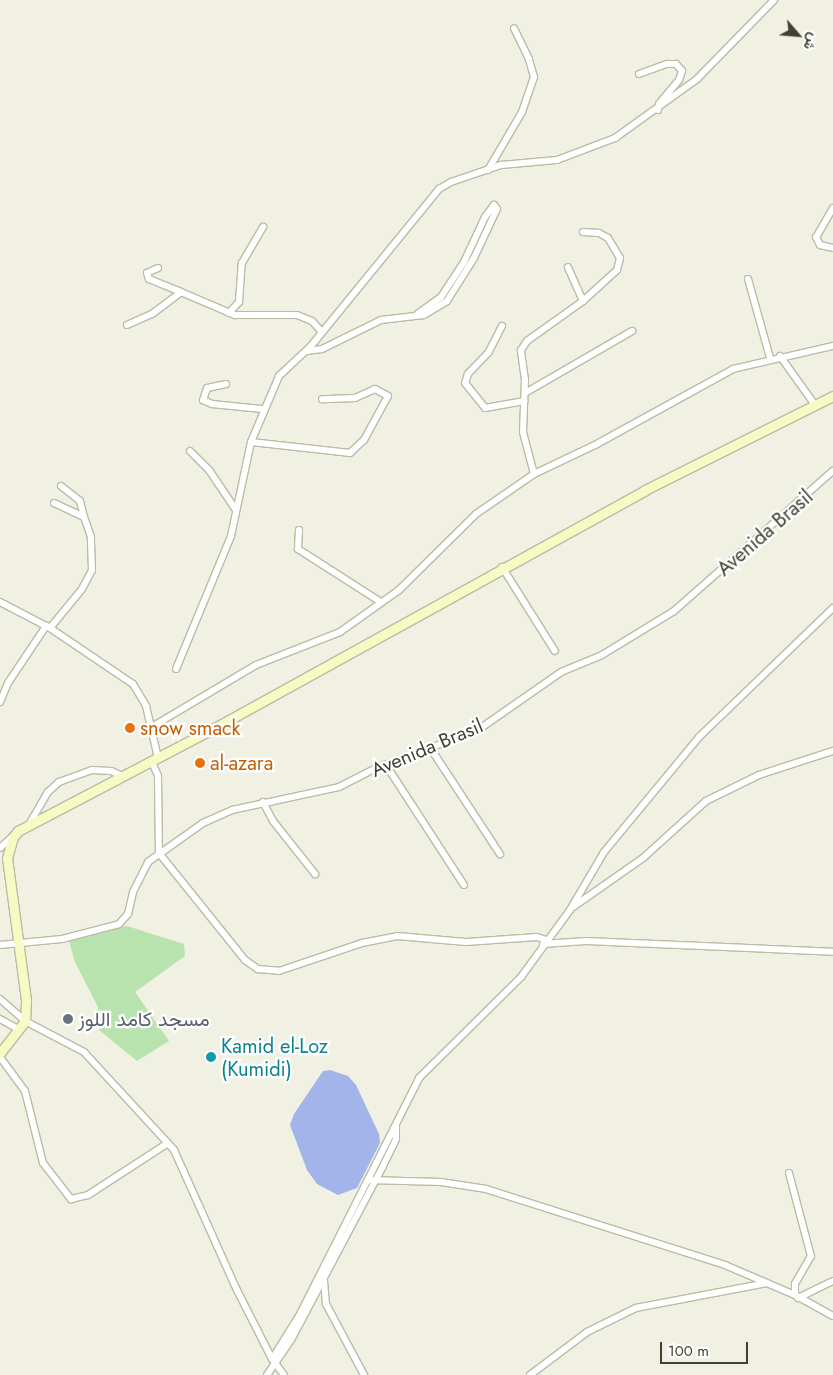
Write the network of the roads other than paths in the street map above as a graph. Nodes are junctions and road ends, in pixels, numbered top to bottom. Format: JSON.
{"nodes":[{"id":1,"x":774,"y":0,"type":"edge"},
{"id":2,"x":514,"y":28,"type":"dead end"},
{"id":3,"x":639,"y":74,"type":"dead end"},
{"id":4,"x":658,"y":110,"type":"junction"},
{"id":5,"x":488,"y":170,"type":"junction"},
{"id":6,"x":833,"y":208,"type":"edge"},
{"id":7,"x":263,"y":227,"type":"dead end"},
{"id":8,"x":583,"y":232,"type":"dead end"},
{"id":9,"x":833,"y":248,"type":"edge"},
{"id":10,"x":568,"y":266,"type":"dead end"},
{"id":11,"x":158,"y":268,"type":"dead end"},
{"id":12,"x":748,"y":279,"type":"dead end"},
{"id":13,"x":181,"y":292,"type":"junction"},
{"id":14,"x":583,"y":301,"type":"junction"},
{"id":15,"x":229,"y":314,"type":"junction"},
{"id":16,"x":418,"y":314,"type":"junction"},
{"id":17,"x":127,"y":324,"type":"dead end"},
{"id":18,"x":502,"y":326,"type":"dead end"},
{"id":19,"x":632,"y":330,"type":"dead end"},
{"id":20,"x":322,"y":332,"type":"junction"},
{"id":21,"x":833,"y":346,"type":"edge"},
{"id":22,"x":307,"y":351,"type":"junction"},
{"id":23,"x":780,"y":356,"type":"junction"},
{"id":24,"x":770,"y":358,"type":"junction"},
{"id":25,"x":226,"y":384,"type":"dead end"},
{"id":26,"x":525,"y":394,"type":"junction"},
{"id":27,"x":833,"y":396,"type":"edge"},
{"id":28,"x":322,"y":400,"type":"dead end"},
{"id":29,"x":524,"y":401,"type":"junction"},
{"id":30,"x":815,"y":405,"type":"junction"},
{"id":31,"x":262,"y":409,"type":"junction"},
{"id":32,"x":251,"y":442,"type":"junction"},
{"id":33,"x":190,"y":451,"type":"dead end"},
{"id":34,"x":833,"y":471,"type":"edge"},
{"id":35,"x":534,"y":474,"type":"junction"},
{"id":36,"x":61,"y":486,"type":"dead end"},
{"id":37,"x":54,"y":503,"type":"dead end"},
{"id":38,"x":236,"y":510,"type":"junction"},
{"id":39,"x":84,"y":518,"type":"junction"},
{"id":40,"x":299,"y":530,"type":"dead end"},
{"id":41,"x":502,"y":566,"type":"junction"},
{"id":42,"x":0,"y":602,"type":"edge"},
{"id":43,"x":381,"y":602,"type":"junction"},
{"id":44,"x":833,"y":608,"type":"edge"},
{"id":45,"x":48,"y":627,"type":"junction"},
{"id":46,"x":555,"y":651,"type":"dead end"},
{"id":47,"x":176,"y":668,"type":"dead end"},
{"id":48,"x":0,"y":702,"type":"edge"},
{"id":49,"x":150,"y":728,"type":"junction"},
{"id":50,"x":431,"y":749,"type":"junction"},
{"id":51,"x":833,"y":751,"type":"edge"},
{"id":52,"x":155,"y":759,"type":"junction"},
{"id":53,"x":386,"y":764,"type":"junction"},
{"id":54,"x":120,"y":775,"type":"junction"},
{"id":55,"x":263,"y":802,"type":"junction"},
{"id":56,"x":30,"y":824,"type":"junction"},
{"id":57,"x":13,"y":837,"type":"junction"},
{"id":58,"x":0,"y":848,"type":"edge"},
{"id":59,"x":159,"y":853,"type":"junction"},
{"id":60,"x":500,"y":854,"type":"dead end"},
{"id":61,"x":316,"y":874,"type":"dead end"},
{"id":62,"x":464,"y":885,"type":"dead end"},
{"id":63,"x":570,"y":910,"type":"junction"},
{"id":64,"x":544,"y":942,"type":"junction"},
{"id":65,"x":19,"y":944,"type":"junction"},
{"id":66,"x":0,"y":945,"type":"edge"},
{"id":67,"x":833,"y":952,"type":"edge"},
{"id":68,"x":0,"y":999,"type":"edge"},
{"id":69,"x":0,"y":1019,"type":"edge"},
{"id":70,"x":23,"y":1026,"type":"junction"},
{"id":71,"x":0,"y":1055,"type":"edge"},
{"id":72,"x":168,"y":1143,"type":"junction"},
{"id":73,"x":788,"y":1173,"type":"dead end"},
{"id":74,"x":372,"y":1181,"type":"junction"},
{"id":75,"x":345,"y":1230,"type":"junction"},
{"id":76,"x":323,"y":1280,"type":"junction"},
{"id":77,"x":833,"y":1281,"type":"edge"},
{"id":78,"x":769,"y":1283,"type":"junction"},
{"id":79,"x":796,"y":1296,"type":"junction"},
{"id":80,"x":833,"y":1316,"type":"edge"},
{"id":81,"x":274,"y":1361,"type":"junction"},
{"id":82,"x":267,"y":1375,"type":"edge"},
{"id":83,"x":284,"y":1375,"type":"edge"},
{"id":84,"x":364,"y":1375,"type":"edge"},
{"id":85,"x":530,"y":1375,"type":"edge"}],
"edges":[{"from":1,"to":4,"type":"street"},
{"from":2,"to":5,"type":"street"},
{"from":3,"to":4,"type":"street"},
{"from":4,"to":5,"type":"street"},
{"from":5,"to":20,"type":"street"},
{"from":6,"to":9,"type":"street"},
{"from":7,"to":15,"type":"street"},
{"from":8,"to":14,"type":"street"},
{"from":10,"to":14,"type":"street"},
{"from":11,"to":13,"type":"street"},
{"from":12,"to":24,"type":"street"},
{"from":13,"to":15,"type":"street"},
{"from":13,"to":17,"type":"street"},
{"from":14,"to":26,"type":"street"},
{"from":15,"to":20,"type":"street"},
{"from":16,"to":16,"type":"street"},
{"from":16,"to":22,"type":"street"},
{"from":18,"to":29,"type":"street"},
{"from":19,"to":26,"type":"street"},
{"from":20,"to":22,"type":"street"},
{"from":21,"to":23,"type":"street"},
{"from":22,"to":31,"type":"street"},
{"from":23,"to":24,"type":"street"},
{"from":23,"to":30,"type":"street"},
{"from":24,"to":35,"type":"street"},
{"from":25,"to":31,"type":"street"},
{"from":26,"to":29,"type":"street"},
{"from":27,"to":30,"type":"main road"},
{"from":28,"to":32,"type":"street"},
{"from":29,"to":35,"type":"street"},
{"from":30,"to":41,"type":"main road"},
{"from":31,"to":32,"type":"street"},
{"from":32,"to":38,"type":"street"},
{"from":33,"to":38,"type":"street"},
{"from":34,"to":50,"type":"street","name":"Avenida Brasil"},
{"from":35,"to":43,"type":"street"},
{"from":36,"to":39,"type":"street"},
{"from":37,"to":39,"type":"street"},
{"from":38,"to":47,"type":"street"},
{"from":39,"to":45,"type":"street"},
{"from":40,"to":43,"type":"street"},
{"from":41,"to":46,"type":"street"},
{"from":41,"to":52,"type":"main road"},
{"from":42,"to":45,"type":"street"},
{"from":43,"to":49,"type":"street"},
{"from":44,"to":63,"type":"street"},
{"from":45,"to":48,"type":"street"},
{"from":45,"to":49,"type":"street"},
{"from":49,"to":52,"type":"street"},
{"from":50,"to":53,"type":"street","name":"Avenida Brasil"},
{"from":50,"to":60,"type":"street"},
{"from":51,"to":63,"type":"street"},
{"from":52,"to":54,"type":"main road"},
{"from":52,"to":59,"type":"street"},
{"from":53,"to":55,"type":"street","name":"Avenida Brasil"},
{"from":53,"to":62,"type":"street"},
{"from":54,"to":56,"type":"main road"},
{"from":54,"to":56,"type":"street"},
{"from":55,"to":59,"type":"street","name":"Avenida Brasil"},
{"from":55,"to":61,"type":"street"},
{"from":56,"to":57,"type":"main road"},
{"from":57,"to":58,"type":"street"},
{"from":57,"to":65,"type":"main road"},
{"from":59,"to":64,"type":"street"},
{"from":59,"to":65,"type":"street","name":"Avenida Brasil"},
{"from":63,"to":64,"type":"street"},
{"from":64,"to":67,"type":"street"},
{"from":64,"to":74,"type":"street"},
{"from":65,"to":66,"type":"street","name":"Avenida Brasil"},
{"from":65,"to":70,"type":"main road"},
{"from":68,"to":70,"type":"street"},
{"from":69,"to":70,"type":"street"},
{"from":70,"to":71,"type":"main road"},
{"from":70,"to":72,"type":"street"},
{"from":71,"to":72,"type":"street"},
{"from":72,"to":81,"type":"street"},
{"from":73,"to":79,"type":"street"},
{"from":74,"to":75,"type":"street"},
{"from":74,"to":78,"type":"street"},
{"from":75,"to":76,"type":"street"},
{"from":75,"to":81,"type":"street"},
{"from":76,"to":81,"type":"street"},
{"from":76,"to":84,"type":"street"},
{"from":77,"to":79,"type":"street"},
{"from":78,"to":79,"type":"street"},
{"from":78,"to":85,"type":"street"},
{"from":79,"to":80,"type":"street"},
{"from":81,"to":82,"type":"street"},
{"from":81,"to":83,"type":"street"}]}
